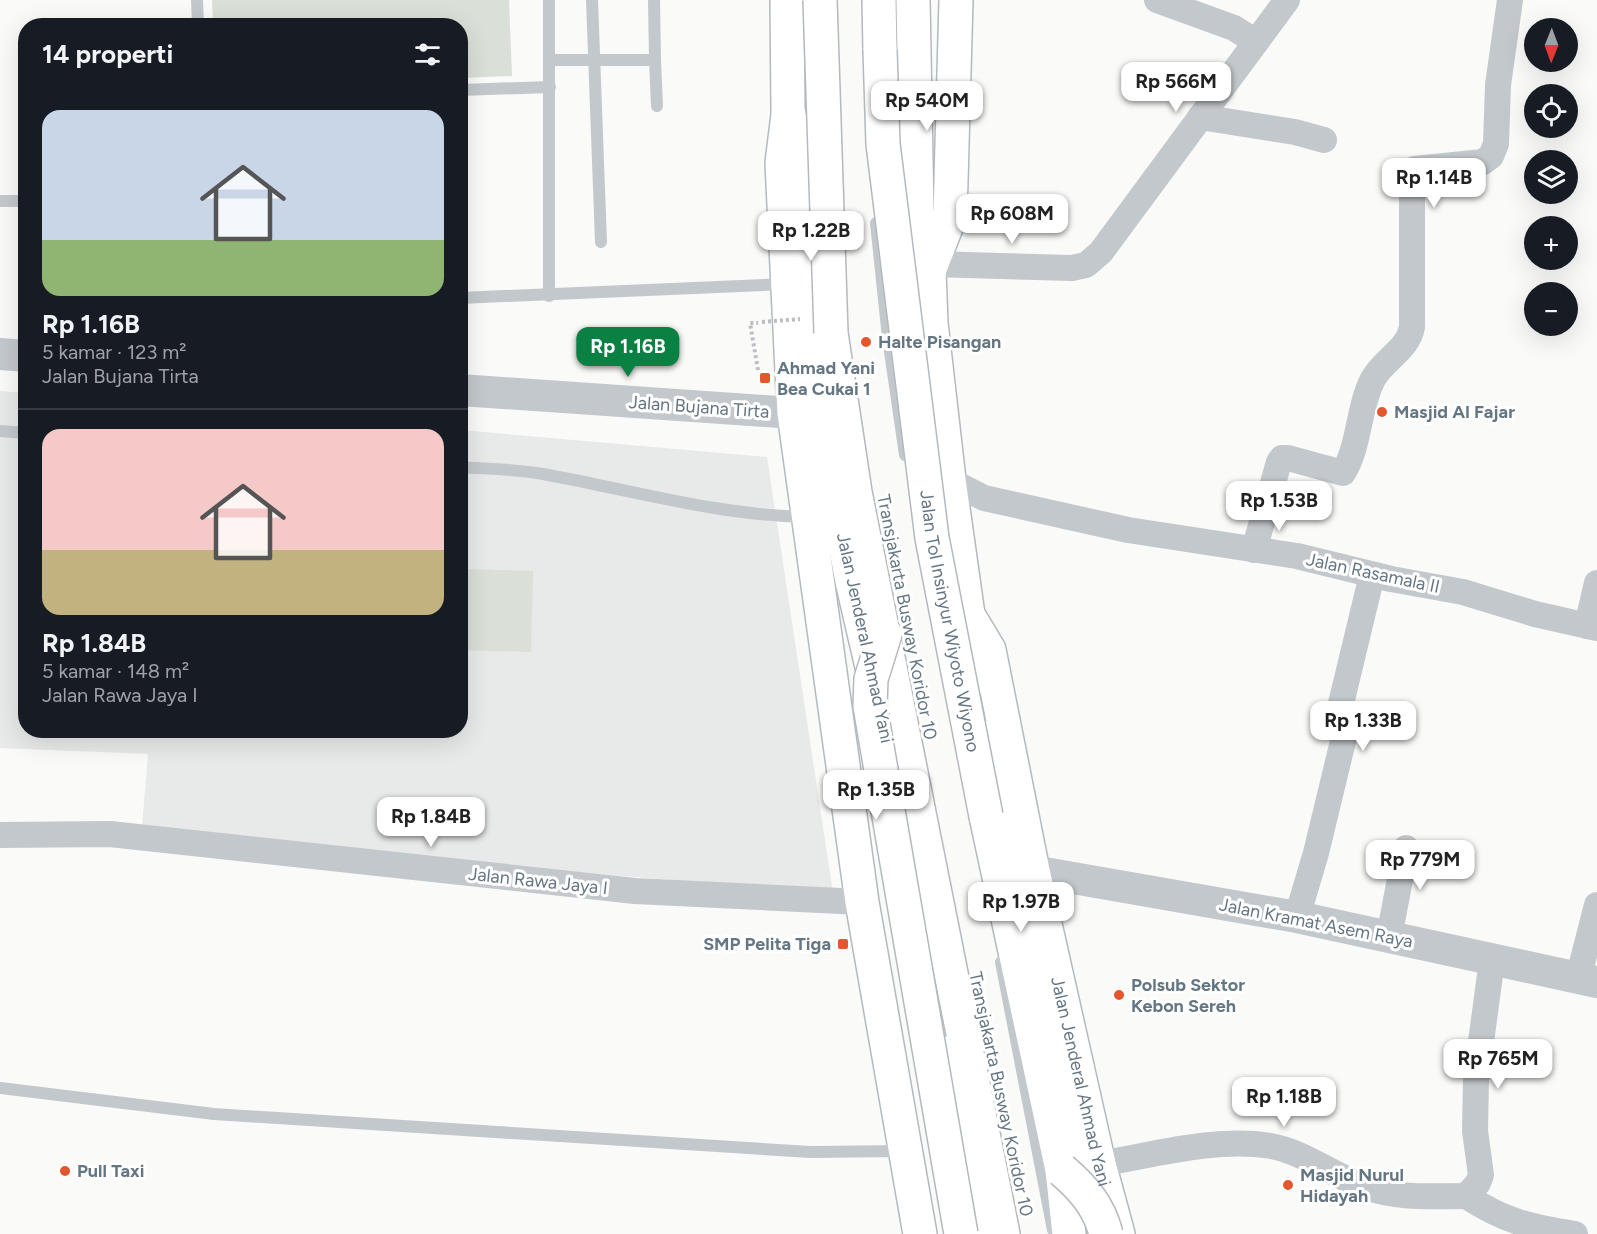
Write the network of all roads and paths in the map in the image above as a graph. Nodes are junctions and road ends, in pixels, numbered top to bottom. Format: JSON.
{"nodes":[{"id":1,"x":197,"y":0,"type":"edge"},
{"id":2,"x":549,"y":0,"type":"edge"},
{"id":3,"x":592,"y":0,"type":"edge"},
{"id":4,"x":654,"y":0,"type":"edge"},
{"id":5,"x":787,"y":0,"type":"edge"},
{"id":6,"x":820,"y":0,"type":"edge"},
{"id":7,"x":828,"y":0,"type":"edge"},
{"id":8,"x":879,"y":0,"type":"edge"},
{"id":9,"x":913,"y":0,"type":"edge"},
{"id":10,"x":956,"y":0,"type":"edge"},
{"id":11,"x":1157,"y":0,"type":"edge"},
{"id":12,"x":1287,"y":0,"type":"edge"},
{"id":13,"x":1509,"y":0,"type":"edge"},
{"id":14,"x":198,"y":18,"type":"edge"},
{"id":15,"x":1256,"y":42,"type":"junction"},
{"id":16,"x":594,"y":59,"type":"junction"},
{"id":17,"x":549,"y":60,"type":"junction"},
{"id":18,"x":655,"y":60,"type":"junction"},
{"id":19,"x":550,"y":87,"type":"junction"},
{"id":20,"x":468,"y":90,"type":"edge"},
{"id":21,"x":657,"y":106,"type":"dead end"},
{"id":22,"x":788,"y":110,"type":"junction"},
{"id":23,"x":1200,"y":117,"type":"junction"},
{"id":24,"x":1324,"y":140,"type":"dead end"},
{"id":25,"x":0,"y":201,"type":"edge"},
{"id":26,"x":18,"y":201,"type":"edge"},
{"id":27,"x":875,"y":212,"type":"dead end"},
{"id":28,"x":602,"y":242,"type":"dead end"},
{"id":29,"x":931,"y":267,"type":"junction"},
{"id":30,"x":786,"y":284,"type":"junction"},
{"id":31,"x":549,"y":296,"type":"junction"},
{"id":32,"x":468,"y":298,"type":"edge"},
{"id":33,"x":0,"y":354,"type":"edge"},
{"id":34,"x":18,"y":355,"type":"edge"},
{"id":35,"x":468,"y":391,"type":"edge"},
{"id":36,"x":794,"y":413,"type":"junction"},
{"id":37,"x":0,"y":431,"type":"edge"},
{"id":38,"x":18,"y":432,"type":"edge"},
{"id":39,"x":906,"y":463,"type":"dead end"},
{"id":40,"x":468,"y":468,"type":"edge"},
{"id":41,"x":949,"y":480,"type":"junction"},
{"id":42,"x":806,"y":517,"type":"junction"},
{"id":43,"x":1254,"y":550,"type":"junction"},
{"id":44,"x":1372,"y":574,"type":"junction"},
{"id":45,"x":1597,"y":583,"type":"edge"},
{"id":46,"x":968,"y":615,"type":"junction"},
{"id":47,"x":1592,"y":627,"type":"edge"},
{"id":48,"x":885,"y":634,"type":"junction"},
{"id":49,"x":0,"y":835,"type":"edge"},
{"id":50,"x":1406,"y":848,"type":"dead end"},
{"id":51,"x":1033,"y":871,"type":"junction"},
{"id":52,"x":862,"y":902,"type":"junction"},
{"id":53,"x":1597,"y":904,"type":"edge"},
{"id":54,"x":1297,"y":917,"type":"junction"},
{"id":55,"x":1389,"y":937,"type":"junction"},
{"id":56,"x":999,"y":953,"type":"dead end"},
{"id":57,"x":1492,"y":960,"type":"junction"},
{"id":58,"x":1587,"y":980,"type":"edge"},
{"id":59,"x":0,"y":1088,"type":"edge"},
{"id":60,"x":906,"y":1151,"type":"junction"},
{"id":61,"x":1099,"y":1164,"type":"junction"},
{"id":62,"x":1062,"y":1170,"type":"junction"},
{"id":63,"x":1466,"y":1196,"type":"junction"},
{"id":64,"x":920,"y":1234,"type":"edge"},
{"id":65,"x":961,"y":1234,"type":"edge"},
{"id":66,"x":979,"y":1234,"type":"edge"},
{"id":67,"x":1003,"y":1234,"type":"edge"},
{"id":68,"x":1012,"y":1234,"type":"edge"},
{"id":69,"x":1054,"y":1234,"type":"edge"},
{"id":70,"x":1069,"y":1234,"type":"edge"},
{"id":71,"x":1098,"y":1234,"type":"edge"},
{"id":72,"x":1106,"y":1234,"type":"edge"},
{"id":73,"x":1118,"y":1234,"type":"edge"},
{"id":74,"x":1575,"y":1234,"type":"edge"}],
"edges":[{"from":1,"to":14,"type":"lane"},
{"from":2,"to":17,"type":"lane"},
{"from":3,"to":16,"type":"lane"},
{"from":4,"to":18,"type":"lane"},
{"from":5,"to":22,"type":"main road","name":"Jalan Jenderal Ahmad Yani"},
{"from":6,"to":48,"type":"main road","bridge":true},
{"from":7,"to":68,"type":"lane","name":"Transjakarta Busway Koridor 10"},
{"from":8,"to":62,"type":"main road","name":"Jalan Tol Insinyur Wiyoto Wiyono","bridge":true},
{"from":9,"to":29,"type":"main road","name":"Jalan Jenderal Ahmad Yani"},
{"from":10,"to":29,"type":"main road","name":"Jalan Jenderal Ahmad Yani"},
{"from":11,"to":15,"type":"street"},
{"from":12,"to":15,"type":"street"},
{"from":13,"to":43,"type":"street"},
{"from":15,"to":23,"type":"street"},
{"from":16,"to":17,"type":"lane"},
{"from":16,"to":18,"type":"lane"},
{"from":16,"to":28,"type":"lane"},
{"from":17,"to":19,"type":"lane"},
{"from":18,"to":21,"type":"lane"},
{"from":19,"to":20,"type":"lane"},
{"from":19,"to":31,"type":"lane"},
{"from":22,"to":30,"type":"main road","name":"Jalan Jenderal Ahmad Yani"},
{"from":22,"to":66,"type":"main road","name":"Jalan Jenderal Ahmad Yani"},
{"from":23,"to":24,"type":"street"},
{"from":23,"to":29,"type":"street"},
{"from":25,"to":26,"type":"lane"},
{"from":27,"to":39,"type":"lane"},
{"from":29,"to":41,"type":"main road","name":"Jalan Jenderal Ahmad Yani"},
{"from":30,"to":31,"type":"lane"},
{"from":30,"to":36,"type":"main road","name":"Jalan Jenderal Ahmad Yani"},
{"from":31,"to":32,"type":"lane"},
{"from":33,"to":34,"type":"street"},
{"from":35,"to":36,"type":"street","name":"Jalan Bujana Tirta"},
{"from":36,"to":42,"type":"main road","name":"Jalan Jenderal Ahmad Yani"},
{"from":37,"to":38,"type":"lane"},
{"from":40,"to":42,"type":"lane"},
{"from":41,"to":43,"type":"street","name":"Jalan Rasamala II"},
{"from":41,"to":46,"type":"main road","name":"Jalan Jenderal Ahmad Yani"},
{"from":42,"to":52,"type":"main road","name":"Jalan Jenderal Ahmad Yani"},
{"from":43,"to":44,"type":"street","name":"Jalan Rasamala II"},
{"from":44,"to":47,"type":"street","name":"Jalan Rasamala II"},
{"from":44,"to":54,"type":"street"},
{"from":45,"to":47,"type":"street","name":"Jalan Rasamala II"},
{"from":46,"to":51,"type":"main road","name":"Jalan Jenderal Ahmad Yani"},
{"from":46,"to":71,"type":"main road","name":"Jalan Jenderal Ahmad Yani"},
{"from":48,"to":65,"type":"main road","bridge":true},
{"from":48,"to":67,"type":"main road"},
{"from":49,"to":52,"type":"street","name":"Jalan Rawa Jaya I"},
{"from":50,"to":55,"type":"street"},
{"from":51,"to":54,"type":"street","name":"Jalan Kramat Asem Raya"},
{"from":51,"to":61,"type":"main road","name":"Jalan Jenderal Ahmad Yani"},
{"from":52,"to":60,"type":"main road","name":"Jalan Jenderal Ahmad Yani"},
{"from":53,"to":58,"type":"street"},
{"from":54,"to":55,"type":"street","name":"Jalan Kramat Asem Raya"},
{"from":55,"to":57,"type":"street","name":"Jalan Kramat Asem Raya"},
{"from":56,"to":69,"type":"lane","name":"Transjakarta Busway Koridor 10"},
{"from":57,"to":58,"type":"street","name":"Jalan Kramat Asem Raya"},
{"from":57,"to":63,"type":"street"},
{"from":59,"to":60,"type":"lane"},
{"from":60,"to":64,"type":"main road","name":"Jalan Jenderal Ahmad Yani"},
{"from":61,"to":63,"type":"street"},
{"from":61,"to":73,"type":"main road","name":"Jalan Jenderal Ahmad Yani"},
{"from":62,"to":70,"type":"main road","name":"Jalan Tol Insinyur Wiyoto Wiyono"},
{"from":62,"to":72,"type":"main road","bridge":true},
{"from":63,"to":74,"type":"street"}]}
